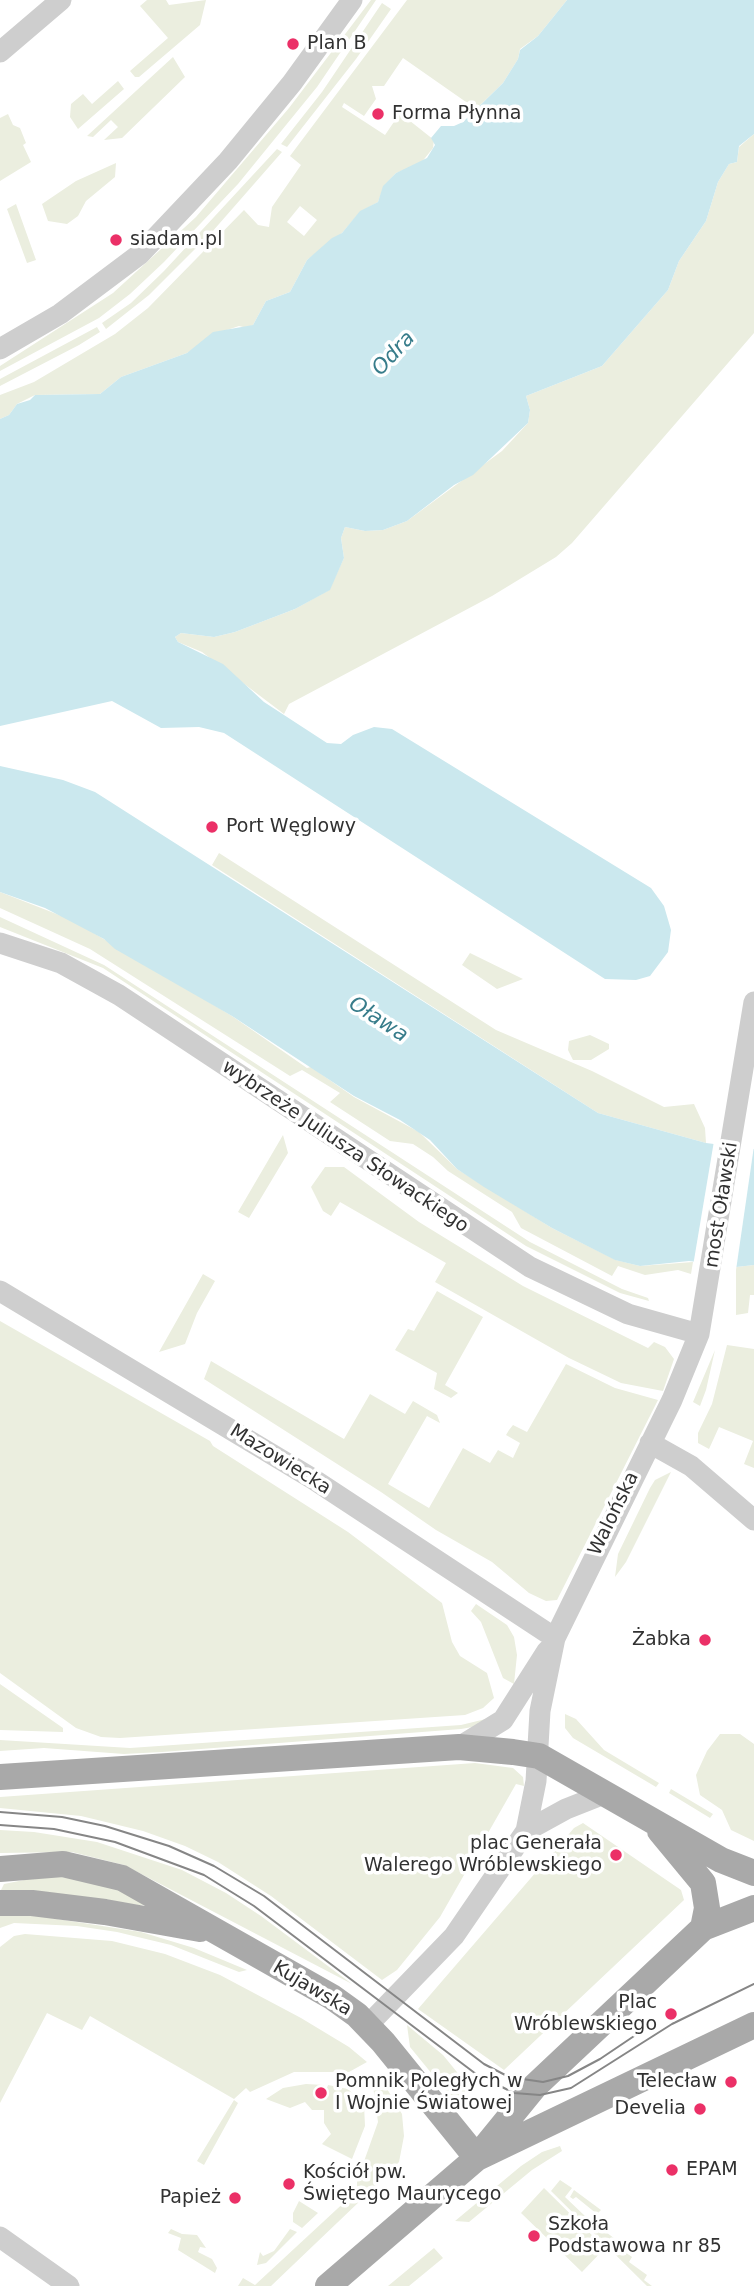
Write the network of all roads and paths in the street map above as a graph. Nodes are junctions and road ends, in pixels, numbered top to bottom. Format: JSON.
{"nodes":[{"id":1,"x":61,"y":0,"type":"edge"},
{"id":2,"x":352,"y":0,"type":"edge"},
{"id":3,"x":0,"y":52,"type":"edge"},
{"id":4,"x":0,"y":349,"type":"edge"},
{"id":5,"x":0,"y":943,"type":"edge"},
{"id":6,"x":754,"y":1002,"type":"edge"},
{"id":7,"x":710,"y":1278,"type":"joint"},
{"id":8,"x":0,"y":1291,"type":"edge"},
{"id":9,"x":699,"y":1334,"type":"junction"},
{"id":10,"x":650,"y":1443,"type":"junction"},
{"id":11,"x":754,"y":1520,"type":"edge"},
{"id":12,"x":555,"y":1637,"type":"junction"},
{"id":13,"x":459,"y":1747,"type":"junction"},
{"id":14,"x":539,"y":1756,"type":"junction"},
{"id":15,"x":0,"y":1777,"type":"edge"},
{"id":16,"x":604,"y":1794,"type":"junction"},
{"id":17,"x":654,"y":1822,"type":"junction"},
{"id":18,"x":526,"y":1831,"type":"junction"},
{"id":19,"x":0,"y":1869,"type":"edge"},
{"id":20,"x":754,"y":1873,"type":"edge"},
{"id":21,"x":0,"y":1903,"type":"edge"},
{"id":22,"x":754,"y":1908,"type":"edge"},
{"id":23,"x":703,"y":1928,"type":"junction"},
{"id":24,"x":216,"y":1932,"type":"junction"},
{"id":25,"x":754,"y":2025,"type":"edge"},
{"id":26,"x":367,"y":2026,"type":"junction"},
{"id":27,"x":477,"y":2158,"type":"junction"},
{"id":28,"x":0,"y":2237,"type":"edge"},
{"id":29,"x":69,"y":2286,"type":"edge"},
{"id":30,"x":328,"y":2286,"type":"edge"}],
"edges":[{"from":1,"to":3,"type":"street"},
{"from":2,"to":4,"type":"street"},
{"from":5,"to":9,"type":"street","name":"wybrzeże Juliusza Słowackiego"},
{"from":6,"to":7,"type":"street","name":"most Oławski"},
{"from":7,"to":9,"type":"street","name":"Walońska"},
{"from":8,"to":12,"type":"street","name":"Mazowiecka"},
{"from":9,"to":10,"type":"street","name":"Walońska"},
{"from":10,"to":11,"type":"street"},
{"from":10,"to":12,"type":"street","name":"Walońska"},
{"from":12,"to":13,"type":"street"},
{"from":12,"to":14,"type":"street","name":"Walońska"},
{"from":13,"to":14,"type":"main road"},
{"from":13,"to":15,"type":"main road"},
{"from":14,"to":16,"type":"main road"},
{"from":14,"to":18,"type":"street"},
{"from":16,"to":17,"type":"main road"},
{"from":16,"to":18,"type":"street"},
{"from":17,"to":20,"type":"main road"},
{"from":17,"to":23,"type":"main road"},
{"from":18,"to":26,"type":"street"},
{"from":19,"to":24,"type":"main road","name":"Kujawska"},
{"from":21,"to":24,"type":"main road"},
{"from":22,"to":23,"type":"main road"},
{"from":23,"to":27,"type":"main road"},
{"from":24,"to":26,"type":"main road","name":"Kujawska"},
{"from":25,"to":27,"type":"main road"},
{"from":26,"to":27,"type":"main road","name":"Kujawska"},
{"from":27,"to":30,"type":"main road"},
{"from":28,"to":29,"type":"street"}]}
